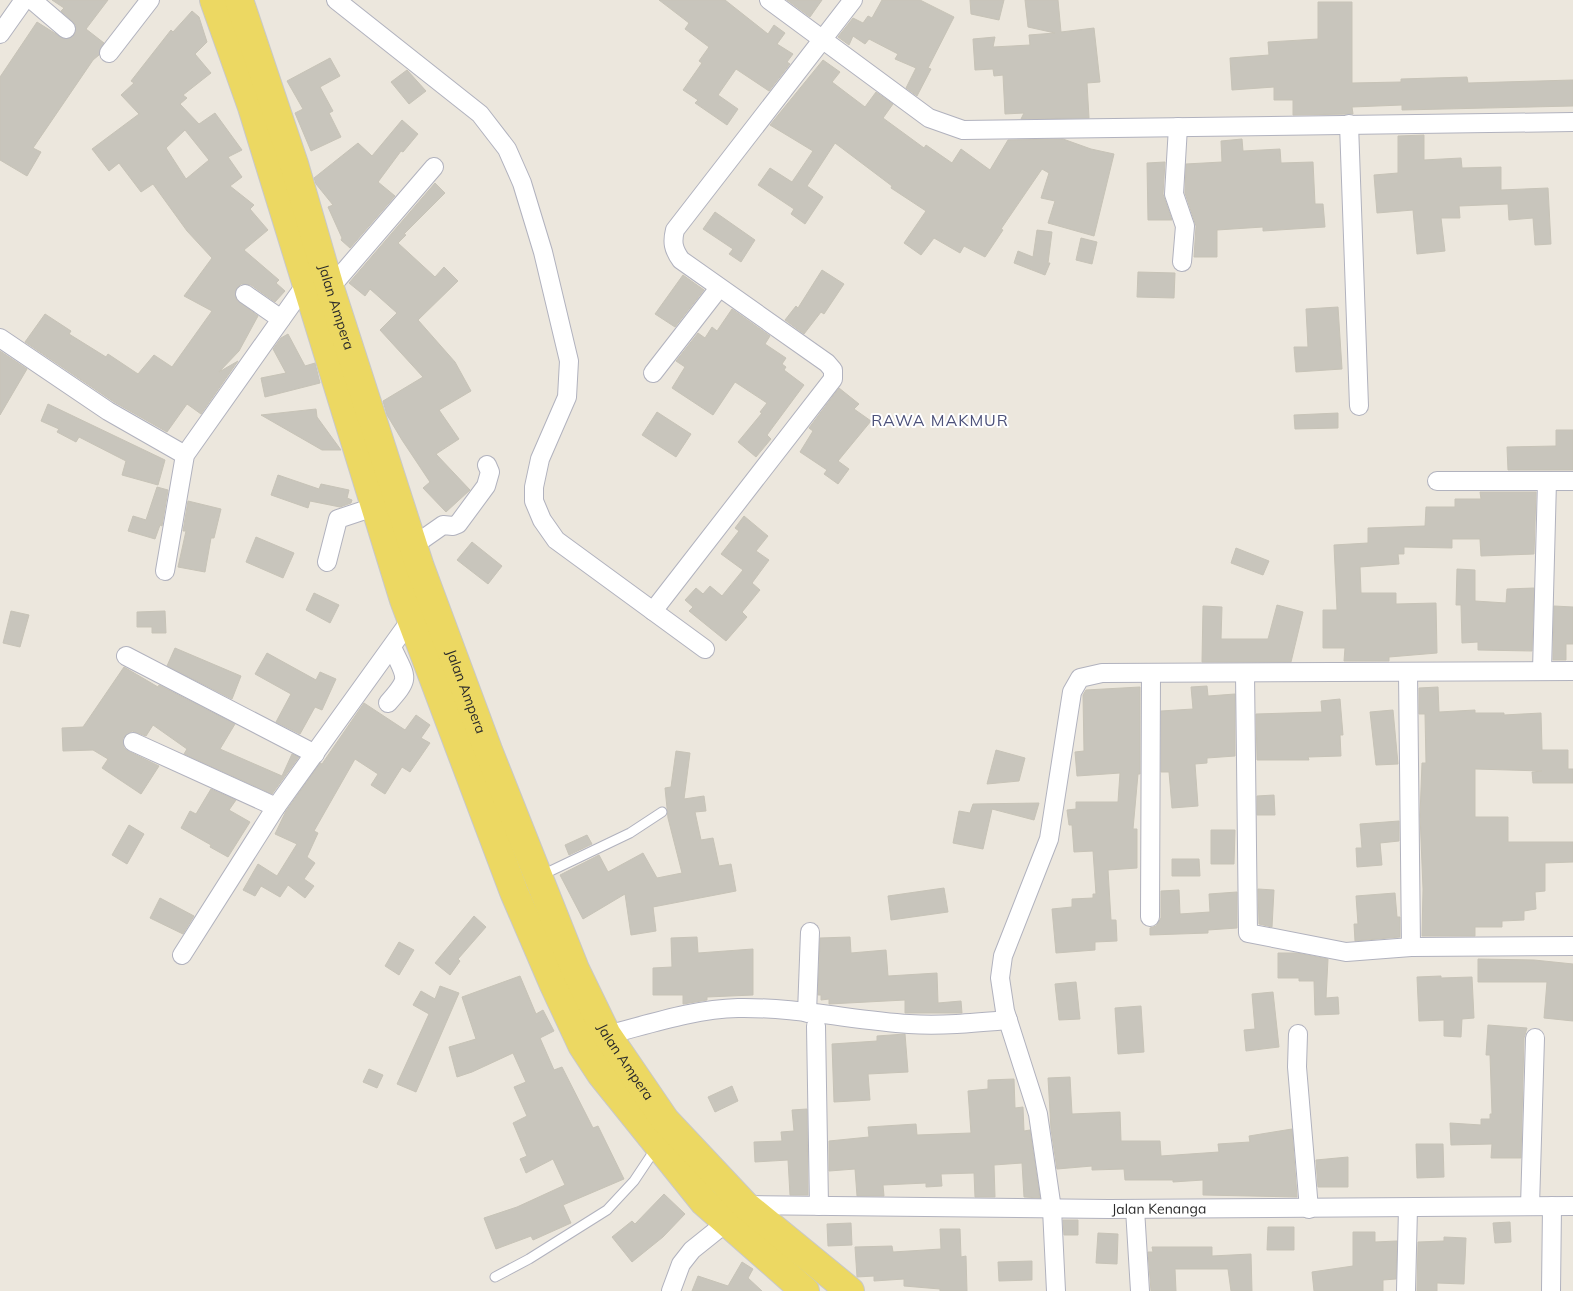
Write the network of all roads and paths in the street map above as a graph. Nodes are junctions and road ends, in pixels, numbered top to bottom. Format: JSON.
{"nodes":[{"id":1,"x":24,"y":0,"type":"edge"},
{"id":2,"x":32,"y":0,"type":"edge"},
{"id":3,"x":150,"y":0,"type":"edge"},
{"id":4,"x":214,"y":0,"type":"edge"},
{"id":5,"x":239,"y":0,"type":"edge"},
{"id":6,"x":336,"y":0,"type":"edge"},
{"id":7,"x":769,"y":0,"type":"edge"},
{"id":8,"x":853,"y":0,"type":"edge"},
{"id":9,"x":66,"y":29,"type":"dead end"},
{"id":10,"x":0,"y":34,"type":"edge"},
{"id":11,"x":822,"y":40,"type":"junction"},
{"id":12,"x":109,"y":53,"type":"dead end"},
{"id":13,"x":1573,"y":122,"type":"edge"},
{"id":14,"x":1349,"y":124,"type":"junction"},
{"id":15,"x":1178,"y":127,"type":"junction"},
{"id":16,"x":434,"y":167,"type":"dead end"},
{"id":17,"x":1182,"y":262,"type":"dead end"},
{"id":18,"x":318,"y":286,"type":"junction"},
{"id":19,"x":719,"y":288,"type":"junction"},
{"id":20,"x":245,"y":294,"type":"dead end"},
{"id":21,"x":281,"y":319,"type":"junction"},
{"id":22,"x":0,"y":338,"type":"edge"},
{"id":23,"x":653,"y":373,"type":"dead end"},
{"id":24,"x":1359,"y":406,"type":"dead end"},
{"id":25,"x":185,"y":455,"type":"junction"},
{"id":26,"x":487,"y":465,"type":"dead end"},
{"id":27,"x":376,"y":470,"type":"junction"},
{"id":28,"x":1437,"y":481,"type":"dead end"},
{"id":29,"x":1547,"y":481,"type":"junction"},
{"id":30,"x":1573,"y":481,"type":"edge"},
{"id":31,"x":374,"y":506,"type":"junction"},
{"id":32,"x":413,"y":546,"type":"junction"},
{"id":33,"x":327,"y":562,"type":"dead end"},
{"id":34,"x":165,"y":571,"type":"dead end"},
{"id":35,"x":653,"y":610,"type":"junction"},
{"id":36,"x":412,"y":618,"type":"junction"},
{"id":37,"x":392,"y":647,"type":"junction"},
{"id":38,"x":705,"y":649,"type":"dead end"},
{"id":39,"x":126,"y":656,"type":"dead end"},
{"id":40,"x":1542,"y":671,"type":"junction"},
{"id":41,"x":1573,"y":671,"type":"edge"},
{"id":42,"x":1408,"y":672,"type":"junction"},
{"id":43,"x":1151,"y":673,"type":"junction"},
{"id":44,"x":1245,"y":673,"type":"junction"},
{"id":45,"x":388,"y":703,"type":"dead end"},
{"id":46,"x":133,"y":742,"type":"dead end"},
{"id":47,"x":315,"y":754,"type":"junction"},
{"id":48,"x":276,"y":807,"type":"junction"},
{"id":49,"x":662,"y":812,"type":"dead end"},
{"id":50,"x":538,"y":877,"type":"junction"},
{"id":51,"x":1150,"y":917,"type":"dead end"},
{"id":52,"x":810,"y":932,"type":"dead end"},
{"id":53,"x":1573,"y":946,"type":"edge"},
{"id":54,"x":1410,"y":947,"type":"junction"},
{"id":55,"x":182,"y":955,"type":"dead end"},
{"id":56,"x":811,"y":1019,"type":"junction"},
{"id":57,"x":1008,"y":1020,"type":"junction"},
{"id":58,"x":1298,"y":1034,"type":"dead end"},
{"id":59,"x":607,"y":1035,"type":"junction"},
{"id":60,"x":1535,"y":1038,"type":"dead end"},
{"id":61,"x":658,"y":1145,"type":"junction"},
{"id":62,"x":818,"y":1206,"type":"junction"},
{"id":63,"x":1530,"y":1206,"type":"junction"},
{"id":64,"x":1552,"y":1206,"type":"junction"},
{"id":65,"x":1573,"y":1206,"type":"edge"},
{"id":66,"x":1309,"y":1208,"type":"junction"},
{"id":67,"x":1408,"y":1208,"type":"junction"},
{"id":68,"x":1052,"y":1209,"type":"junction"},
{"id":69,"x":1135,"y":1209,"type":"junction"},
{"id":70,"x":736,"y":1214,"type":"junction"},
{"id":71,"x":495,"y":1278,"type":"dead end"},
{"id":72,"x":671,"y":1291,"type":"edge"},
{"id":73,"x":806,"y":1291,"type":"edge"},
{"id":74,"x":850,"y":1291,"type":"edge"},
{"id":75,"x":1056,"y":1291,"type":"edge"},
{"id":76,"x":1140,"y":1291,"type":"edge"},
{"id":77,"x":1406,"y":1291,"type":"edge"},
{"id":78,"x":1551,"y":1291,"type":"edge"}],
"edges":[{"from":1,"to":10,"type":"street"},
{"from":2,"to":9,"type":"street"},
{"from":3,"to":12,"type":"street"},
{"from":4,"to":18,"type":"main road","name":"Jalan Ampera"},
{"from":5,"to":18,"type":"main road","name":"Jalan Ampera"},
{"from":6,"to":35,"type":"street"},
{"from":7,"to":11,"type":"street"},
{"from":8,"to":11,"type":"street"},
{"from":11,"to":15,"type":"street"},
{"from":11,"to":19,"type":"street"},
{"from":13,"to":14,"type":"street"},
{"from":14,"to":15,"type":"street"},
{"from":14,"to":24,"type":"street"},
{"from":15,"to":17,"type":"street"},
{"from":16,"to":18,"type":"street"},
{"from":18,"to":21,"type":"street"},
{"from":18,"to":27,"type":"main road","name":"Jalan Ampera"},
{"from":19,"to":23,"type":"street"},
{"from":19,"to":35,"type":"street"},
{"from":20,"to":21,"type":"street"},
{"from":21,"to":25,"type":"street"},
{"from":22,"to":25,"type":"street"},
{"from":25,"to":34,"type":"street"},
{"from":26,"to":32,"type":"street"},
{"from":27,"to":31,"type":"main road","name":"Jalan Ampera"},
{"from":27,"to":32,"type":"main road","name":"Jalan Ampera"},
{"from":28,"to":29,"type":"street"},
{"from":29,"to":30,"type":"street"},
{"from":29,"to":40,"type":"street"},
{"from":31,"to":33,"type":"street"},
{"from":31,"to":36,"type":"main road","name":"Jalan Ampera"},
{"from":32,"to":50,"type":"main road","name":"Jalan Ampera"},
{"from":35,"to":38,"type":"street"},
{"from":36,"to":37,"type":"street"},
{"from":36,"to":61,"type":"main road","name":"Jalan Ampera"},
{"from":37,"to":45,"type":"street"},
{"from":37,"to":47,"type":"street"},
{"from":39,"to":47,"type":"street"},
{"from":40,"to":41,"type":"street"},
{"from":40,"to":42,"type":"street"},
{"from":42,"to":44,"type":"street"},
{"from":42,"to":54,"type":"street"},
{"from":43,"to":44,"type":"street"},
{"from":43,"to":51,"type":"street"},
{"from":43,"to":57,"type":"street"},
{"from":44,"to":54,"type":"street"},
{"from":46,"to":48,"type":"street"},
{"from":47,"to":48,"type":"street"},
{"from":48,"to":55,"type":"street"},
{"from":49,"to":50,"type":"lane"},
{"from":50,"to":59,"type":"main road","name":"Jalan Ampera"},
{"from":52,"to":56,"type":"street"},
{"from":53,"to":54,"type":"street"},
{"from":56,"to":57,"type":"street"},
{"from":56,"to":59,"type":"street"},
{"from":56,"to":62,"type":"street"},
{"from":57,"to":68,"type":"street"},
{"from":58,"to":66,"type":"street"},
{"from":59,"to":70,"type":"main road","name":"Jalan Ampera"},
{"from":60,"to":63,"type":"street"},
{"from":61,"to":70,"type":"main road","name":"Jalan Ampera"},
{"from":61,"to":71,"type":"lane"},
{"from":62,"to":68,"type":"street","name":"Jalan Kenanga"},
{"from":62,"to":70,"type":"street","name":"Jalan Kenanga"},
{"from":63,"to":64,"type":"street","name":"Jalan Kenanga"},
{"from":63,"to":67,"type":"street","name":"Jalan Kenanga"},
{"from":64,"to":65,"type":"street","name":"Jalan Kenanga"},
{"from":64,"to":78,"type":"street"},
{"from":66,"to":67,"type":"street","name":"Jalan Kenanga"},
{"from":66,"to":69,"type":"street","name":"Jalan Kenanga"},
{"from":67,"to":77,"type":"street"},
{"from":68,"to":69,"type":"street","name":"Jalan Kenanga"},
{"from":68,"to":75,"type":"street"},
{"from":69,"to":76,"type":"street"},
{"from":70,"to":72,"type":"street"},
{"from":70,"to":73,"type":"main road","name":"Jalan Ampera"},
{"from":70,"to":74,"type":"main road","name":"Jalan Ampera"}]}
